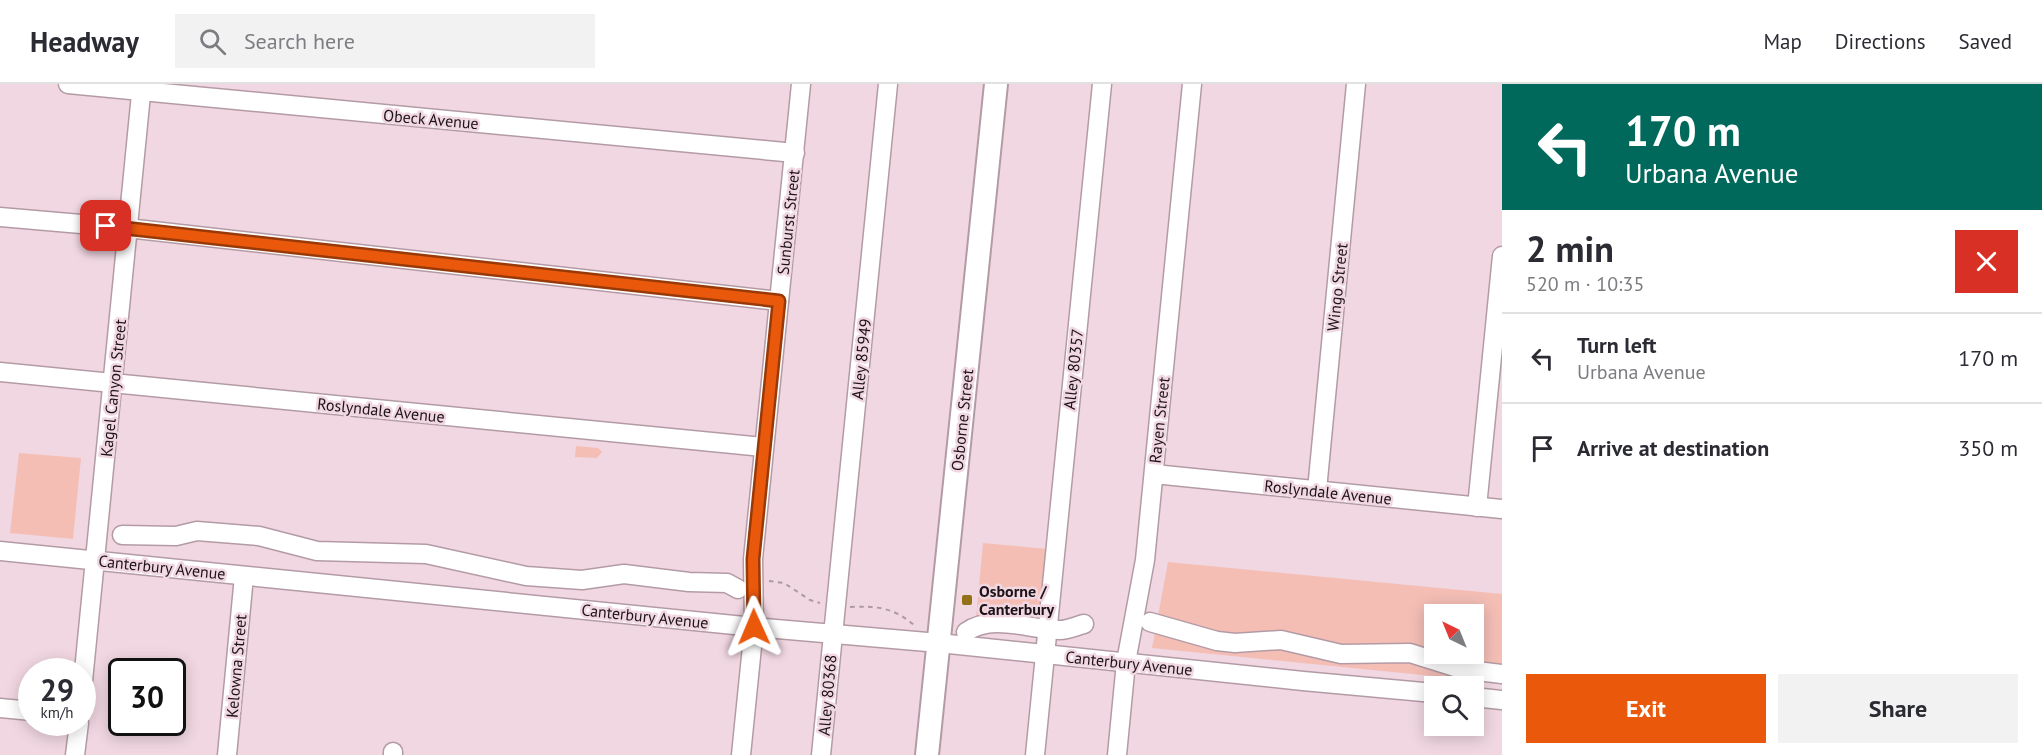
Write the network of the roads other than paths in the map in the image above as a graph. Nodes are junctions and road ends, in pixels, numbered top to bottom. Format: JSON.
{"nodes":[{"id":1,"x":68,"y":84,"type":"edge"},
{"id":2,"x":801,"y":84,"type":"edge"},
{"id":3,"x":888,"y":84,"type":"edge"},
{"id":4,"x":996,"y":84,"type":"edge"},
{"id":5,"x":1102,"y":84,"type":"edge"},
{"id":6,"x":1192,"y":84,"type":"edge"},
{"id":7,"x":1356,"y":84,"type":"edge"},
{"id":8,"x":141,"y":88,"type":"edge"},
{"id":9,"x":795,"y":153,"type":"junction"},
{"id":10,"x":0,"y":217,"type":"edge"},
{"id":11,"x":127,"y":228,"type":"junction"},
{"id":12,"x":1502,"y":256,"type":"edge"},
{"id":13,"x":779,"y":301,"type":"junction"},
{"id":14,"x":0,"y":372,"type":"edge"},
{"id":15,"x":114,"y":383,"type":"junction"},
{"id":16,"x":763,"y":447,"type":"junction"},
{"id":17,"x":1154,"y":474,"type":"junction"},
{"id":18,"x":1317,"y":490,"type":"junction"},
{"id":19,"x":1477,"y":507,"type":"junction"},
{"id":20,"x":1502,"y":509,"type":"edge"},
{"id":21,"x":122,"y":535,"type":"dead end"},
{"id":22,"x":0,"y":550,"type":"edge"},
{"id":23,"x":94,"y":560,"type":"junction"},
{"id":24,"x":244,"y":576,"type":"junction"},
{"id":25,"x":738,"y":589,"type":"dead end"},
{"id":26,"x":1150,"y":622,"type":"dead end"},
{"id":27,"x":1084,"y":624,"type":"dead end"},
{"id":28,"x":754,"y":627,"type":"junction"},
{"id":29,"x":1047,"y":628,"type":"junction"},
{"id":30,"x":966,"y":632,"type":"dead end"},
{"id":31,"x":832,"y":634,"type":"junction"},
{"id":32,"x":939,"y":643,"type":"junction"},
{"id":33,"x":1045,"y":654,"type":"junction"},
{"id":34,"x":85,"y":658,"type":"edge"},
{"id":35,"x":1126,"y":662,"type":"junction"},
{"id":36,"x":1502,"y":674,"type":"edge"},
{"id":37,"x":1424,"y":692,"type":"edge"},
{"id":38,"x":1484,"y":698,"type":"edge"},
{"id":39,"x":1502,"y":700,"type":"edge"},
{"id":40,"x":0,"y":708,"type":"edge"},
{"id":41,"x":18,"y":710,"type":"edge"},
{"id":42,"x":77,"y":736,"type":"edge"},
{"id":43,"x":75,"y":755,"type":"edge"},
{"id":44,"x":227,"y":755,"type":"edge"},
{"id":45,"x":741,"y":755,"type":"edge"},
{"id":46,"x":821,"y":755,"type":"edge"},
{"id":47,"x":927,"y":755,"type":"edge"},
{"id":48,"x":1035,"y":755,"type":"edge"},
{"id":49,"x":1117,"y":755,"type":"edge"}],
"edges":[{"from":1,"to":8,"type":"street","name":"Obeck Avenue"},
{"from":2,"to":9,"type":"street","name":"Sunburst Street"},
{"from":3,"to":31,"type":"street","name":"Alley 85949"},
{"from":4,"to":32,"type":"main road","name":"Osborne Street"},
{"from":5,"to":29,"type":"street","name":"Alley 80357"},
{"from":6,"to":17,"type":"street","name":"Rayen Street"},
{"from":7,"to":18,"type":"street","name":"Wingo Street"},
{"from":8,"to":9,"type":"street","name":"Obeck Avenue"},
{"from":8,"to":11,"type":"street","name":"Kagel Canyon Street"},
{"from":9,"to":13,"type":"street","name":"Sunburst Street"},
{"from":10,"to":11,"type":"street"},
{"from":11,"to":13,"type":"street"},
{"from":11,"to":15,"type":"street","name":"Kagel Canyon Street"},
{"from":12,"to":19,"type":"street"},
{"from":13,"to":16,"type":"street","name":"Sunburst Street"},
{"from":14,"to":15,"type":"street","name":"Roslyndale Avenue"},
{"from":15,"to":16,"type":"street","name":"Roslyndale Avenue"},
{"from":15,"to":23,"type":"street","name":"Kagel Canyon Street"},
{"from":16,"to":28,"type":"street","name":"Sunburst Street"},
{"from":17,"to":18,"type":"street","name":"Roslyndale Avenue"},
{"from":17,"to":35,"type":"street","name":"Rayen Street"},
{"from":18,"to":19,"type":"street","name":"Roslyndale Avenue"},
{"from":19,"to":20,"type":"street","name":"Roslyndale Avenue"},
{"from":21,"to":25,"type":"street"},
{"from":22,"to":23,"type":"street","name":"Canterbury Avenue"},
{"from":23,"to":24,"type":"street","name":"Canterbury Avenue"},
{"from":23,"to":34,"type":"street","name":"Kagel Canyon Street"},
{"from":24,"to":28,"type":"street","name":"Canterbury Avenue"},
{"from":24,"to":44,"type":"street","name":"Kelowna Street"},
{"from":26,"to":36,"type":"street"},
{"from":27,"to":29,"type":"street"},
{"from":28,"to":31,"type":"street","name":"Canterbury Avenue"},
{"from":28,"to":45,"type":"street","name":"Sunburst Street"},
{"from":29,"to":30,"type":"street"},
{"from":29,"to":33,"type":"street","name":"Alley 80357"},
{"from":31,"to":32,"type":"street","name":"Canterbury Avenue"},
{"from":31,"to":46,"type":"street","name":"Alley 80368"},
{"from":32,"to":33,"type":"street","name":"Canterbury Avenue"},
{"from":32,"to":47,"type":"main road","name":"Osborne Street"},
{"from":33,"to":35,"type":"street","name":"Canterbury Avenue"},
{"from":33,"to":48,"type":"street","name":"Alley 80357"},
{"from":35,"to":37,"type":"street","name":"Canterbury Avenue"},
{"from":35,"to":49,"type":"street","name":"Rayen Street"},
{"from":38,"to":39,"type":"street"},
{"from":40,"to":41,"type":"street"},
{"from":42,"to":43,"type":"street"}]}
